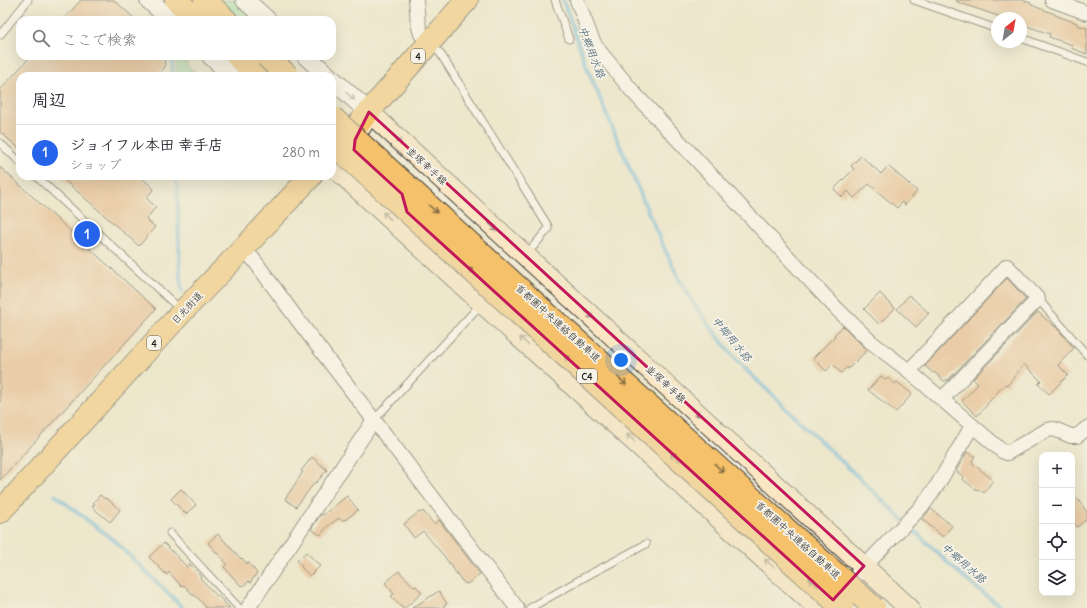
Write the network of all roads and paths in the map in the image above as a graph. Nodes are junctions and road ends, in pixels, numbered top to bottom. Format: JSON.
{"nodes":[{"id":1,"x":28,"y":0,"type":"edge"},
{"id":2,"x":149,"y":0,"type":"edge"},
{"id":3,"x":176,"y":0,"type":"edge"},
{"id":4,"x":204,"y":0,"type":"edge"},
{"id":5,"x":245,"y":0,"type":"edge"},
{"id":6,"x":416,"y":0,"type":"edge"},
{"id":7,"x":467,"y":0,"type":"edge"},
{"id":8,"x":555,"y":0,"type":"edge"},
{"id":9,"x":577,"y":0,"type":"edge"},
{"id":10,"x":914,"y":0,"type":"edge"},
{"id":11,"x":1052,"y":0,"type":"edge"},
{"id":12,"x":1087,"y":13,"type":"edge"},
{"id":13,"x":167,"y":16,"type":"edge"},
{"id":14,"x":194,"y":16,"type":"edge"},
{"id":15,"x":222,"y":16,"type":"edge"},
{"id":16,"x":263,"y":16,"type":"edge"},
{"id":17,"x":991,"y":28,"type":"edge"},
{"id":18,"x":0,"y":35,"type":"edge"},
{"id":19,"x":569,"y":39,"type":"dead end"},
{"id":20,"x":1027,"y":40,"type":"edge"},
{"id":21,"x":430,"y":43,"type":"junction"},
{"id":22,"x":215,"y":60,"type":"edge"},
{"id":23,"x":241,"y":60,"type":"edge"},
{"id":24,"x":270,"y":60,"type":"edge"},
{"id":25,"x":285,"y":60,"type":"edge"},
{"id":26,"x":310,"y":60,"type":"edge"},
{"id":27,"x":1087,"y":62,"type":"edge"},
{"id":28,"x":229,"y":72,"type":"edge"},
{"id":29,"x":255,"y":72,"type":"edge"},
{"id":30,"x":283,"y":72,"type":"edge"},
{"id":31,"x":287,"y":72,"type":"edge"},
{"id":32,"x":324,"y":72,"type":"edge"},
{"id":33,"x":336,"y":83,"type":"edge"},
{"id":34,"x":369,"y":112,"type":"junction"},
{"id":35,"x":336,"y":121,"type":"edge"},
{"id":36,"x":0,"y":143,"type":"edge"},
{"id":37,"x":336,"y":147,"type":"edge"},
{"id":38,"x":336,"y":149,"type":"edge"},
{"id":39,"x":16,"y":158,"type":"edge"},
{"id":40,"x":336,"y":169,"type":"edge"},
{"id":41,"x":40,"y":180,"type":"edge"},
{"id":42,"x":307,"y":180,"type":"edge"},
{"id":43,"x":243,"y":249,"type":"junction"},
{"id":44,"x":525,"y":256,"type":"junction"},
{"id":45,"x":440,"y":264,"type":"junction"},
{"id":46,"x":1038,"y":299,"type":"junction"},
{"id":47,"x":482,"y":303,"type":"junction"},
{"id":48,"x":183,"y":311,"type":"junction"},
{"id":49,"x":1087,"y":355,"type":"edge"},
{"id":50,"x":909,"y":371,"type":"junction"},
{"id":51,"x":942,"y":399,"type":"junction"},
{"id":52,"x":374,"y":420,"type":"junction"},
{"id":53,"x":972,"y":426,"type":"junction"},
{"id":54,"x":1087,"y":428,"type":"edge"},
{"id":55,"x":0,"y":512,"type":"edge"},
{"id":56,"x":170,"y":533,"type":"dead end"},
{"id":57,"x":646,"y":544,"type":"dead end"},
{"id":58,"x":864,"y":566,"type":"junction"},
{"id":59,"x":239,"y":608,"type":"edge"},
{"id":60,"x":248,"y":608,"type":"edge"},
{"id":61,"x":517,"y":608,"type":"edge"},
{"id":62,"x":530,"y":608,"type":"edge"},
{"id":63,"x":818,"y":608,"type":"edge"},
{"id":64,"x":825,"y":608,"type":"edge"},
{"id":65,"x":842,"y":608,"type":"edge"},
{"id":66,"x":874,"y":608,"type":"edge"},
{"id":67,"x":909,"y":608,"type":"edge"}],
"edges":[{"from":1,"to":18,"type":"lane"},
{"from":2,"to":13,"type":"street"},
{"from":3,"to":14,"type":"highway"},
{"from":4,"to":15,"type":"highway"},
{"from":5,"to":16,"type":"street"},
{"from":6,"to":21,"type":"street"},
{"from":7,"to":21,"type":"highway","number":"4"},
{"from":8,"to":19,"type":"lane"},
{"from":9,"to":50,"type":"street"},
{"from":10,"to":17,"type":"lane"},
{"from":11,"to":12,"type":"street"},
{"from":20,"to":27,"type":"lane"},
{"from":21,"to":34,"type":"highway","number":"4"},
{"from":21,"to":44,"type":"lane"},
{"from":22,"to":28,"type":"street"},
{"from":23,"to":29,"type":"highway"},
{"from":24,"to":30,"type":"highway","bridge":true},
{"from":25,"to":31,"type":"street"},
{"from":26,"to":32,"type":"street"},
{"from":33,"to":34,"type":"street","one_way":true},
{"from":34,"to":38,"type":"highway","number":"4"},
{"from":34,"to":44,"type":"main road","name":"並塚幸手線","one_way":true},
{"from":34,"to":45,"type":"main road"},
{"from":35,"to":66,"type":"highway","name":"首都圏中央連絡自動車道","number":"C4","one_way":true,"bridge":true},
{"from":36,"to":39,"type":"lane"},
{"from":65,"to":37,"type":"highway","name":"首都圏中央連絡自動車道","number":"C4","one_way":true,"bridge":true},
{"from":45,"to":40,"type":"main road","one_way":true},
{"from":41,"to":48,"type":"lane"},
{"from":42,"to":43,"type":"highway","name":"日光街道","number":"4"},
{"from":43,"to":48,"type":"highway","name":"日光街道","number":"4"},
{"from":43,"to":52,"type":"street"},
{"from":44,"to":58,"type":"main road","name":"並塚幸手線","one_way":true},
{"from":45,"to":47,"type":"main road"},
{"from":46,"to":49,"type":"lane"},
{"from":46,"to":50,"type":"street"},
{"from":46,"to":51,"type":"street"},
{"from":47,"to":52,"type":"lane"},
{"from":63,"to":47,"type":"main road","one_way":true},
{"from":48,"to":55,"type":"highway","name":"日光街道","number":"4"},
{"from":50,"to":51,"type":"street"},
{"from":51,"to":53,"type":"street"},
{"from":52,"to":60,"type":"street"},
{"from":52,"to":61,"type":"street"},
{"from":53,"to":54,"type":"street"},
{"from":53,"to":58,"type":"street"},
{"from":56,"to":59,"type":"lane"},
{"from":57,"to":62,"type":"lane"},
{"from":58,"to":64,"type":"street"},
{"from":58,"to":67,"type":"main road","name":"並塚幸手線"}]}
